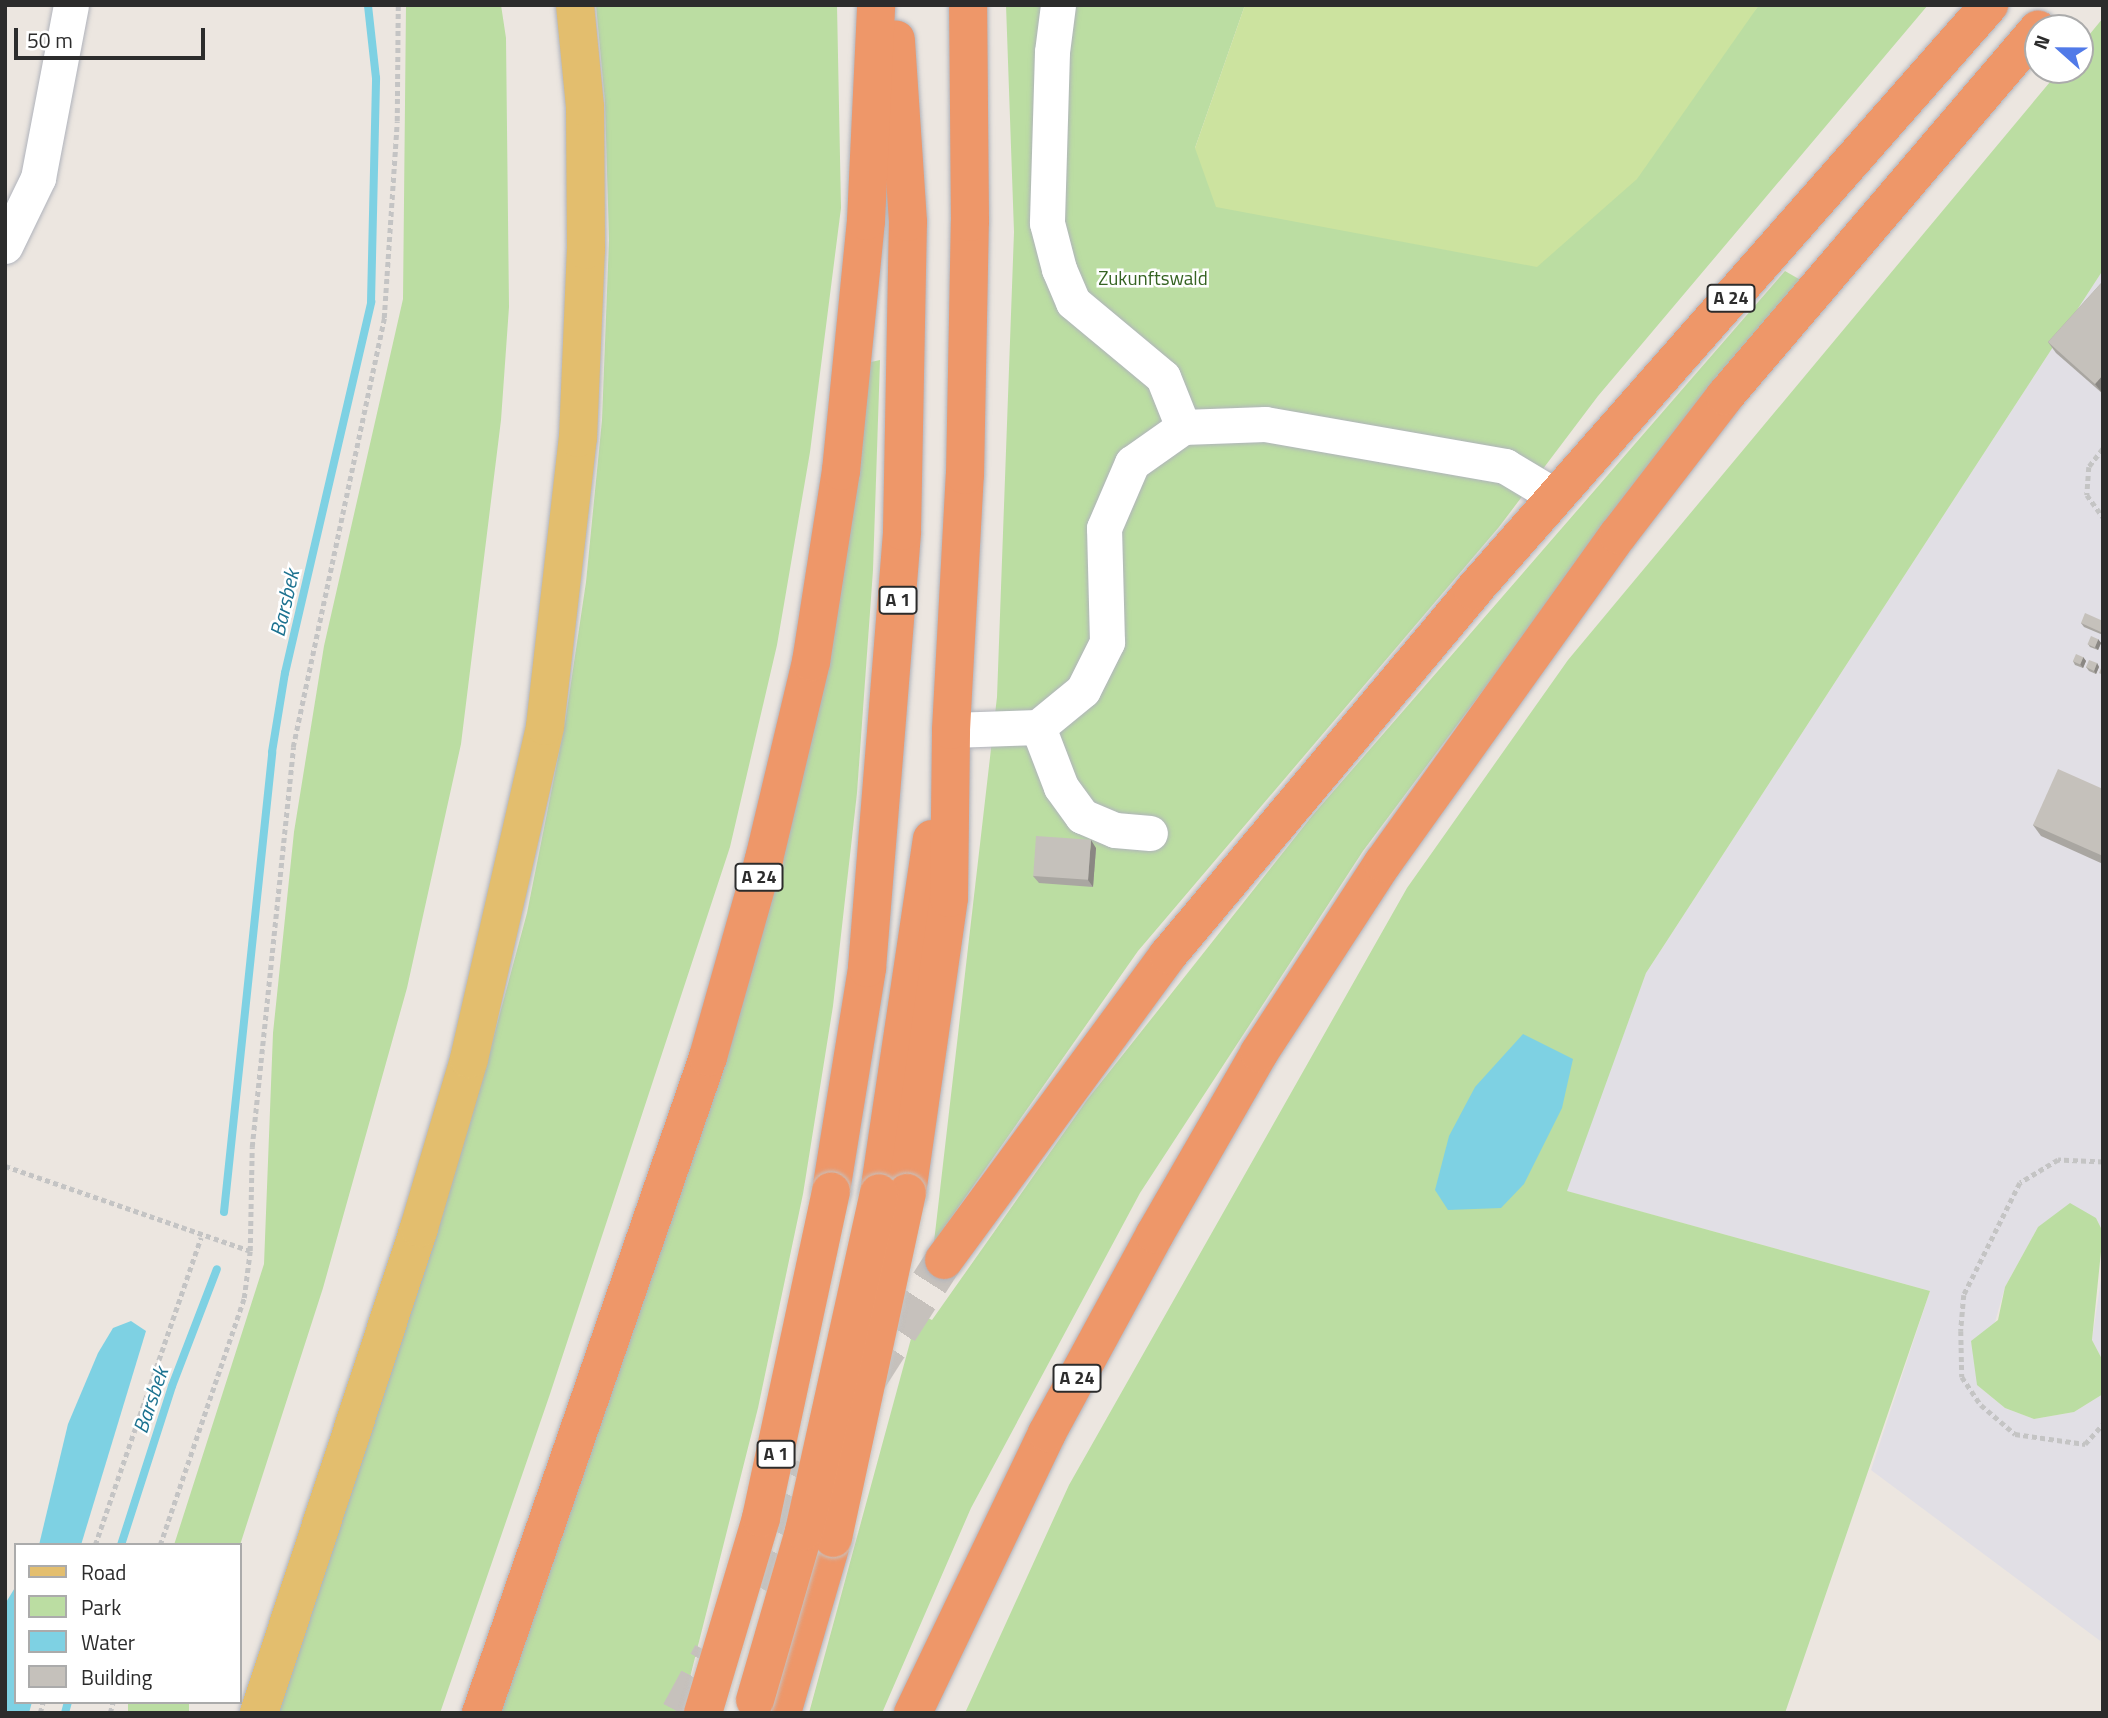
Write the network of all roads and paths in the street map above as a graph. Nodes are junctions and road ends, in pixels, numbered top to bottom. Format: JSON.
{"nodes":[{"id":1,"x":71,"y":5,"type":"edge"},
{"id":2,"x":398,"y":5,"type":"edge"},
{"id":3,"x":575,"y":5,"type":"edge"},
{"id":4,"x":876,"y":5,"type":"edge"},
{"id":5,"x":894,"y":5,"type":"edge"},
{"id":6,"x":968,"y":5,"type":"edge"},
{"id":7,"x":1058,"y":5,"type":"edge"},
{"id":8,"x":1989,"y":5,"type":"edge"},
{"id":9,"x":2024,"y":47,"type":"edge"},
{"id":10,"x":5,"y":246,"type":"edge"},
{"id":11,"x":1183,"y":427,"type":"junction"},
{"id":12,"x":2103,"y":449,"type":"edge"},
{"id":13,"x":1555,"y":496,"type":"junction"},
{"id":14,"x":2103,"y":517,"type":"edge"},
{"id":15,"x":1038,"y":727,"type":"junction"},
{"id":16,"x":951,"y":730,"type":"junction"},
{"id":17,"x":1150,"y":834,"type":"dead end"},
{"id":18,"x":2103,"y":1162,"type":"edge"},
{"id":19,"x":5,"y":1166,"type":"edge"},
{"id":20,"x":893,"y":1193,"type":"junction"},
{"id":21,"x":201,"y":1238,"type":"junction"},
{"id":22,"x":250,"y":1251,"type":"junction"},
{"id":23,"x":944,"y":1260,"type":"tunnel mouth"},
{"id":24,"x":2103,"y":1424,"type":"edge"},
{"id":25,"x":96,"y":1543,"type":"edge"},
{"id":26,"x":161,"y":1543,"type":"edge"},
{"id":27,"x":763,"y":1709,"type":"edge"},
{"id":28,"x":259,"y":1713,"type":"edge"},
{"id":29,"x":481,"y":1713,"type":"edge"},
{"id":30,"x":703,"y":1713,"type":"edge"},
{"id":31,"x":913,"y":1713,"type":"edge"}],
"edges":[{"from":1,"to":10,"type":"street"},
{"from":2,"to":22,"type":"path"},
{"from":3,"to":28,"type":"main road"},
{"from":4,"to":29,"type":"highway","number":"A 24"},
{"from":5,"to":30,"type":"highway","number":"A 1","bridge":true},
{"from":6,"to":16,"type":"highway","number":"A 1"},
{"from":7,"to":11,"type":"street"},
{"from":8,"to":13,"type":"highway","number":"A 24"},
{"from":9,"to":31,"type":"highway","number":"A 24"},
{"from":11,"to":13,"type":"street"},
{"from":11,"to":15,"type":"street"},
{"from":12,"to":14,"type":"path"},
{"from":13,"to":23,"type":"highway","number":"A 24"},
{"from":15,"to":16,"type":"street"},
{"from":15,"to":17,"type":"street"},
{"from":16,"to":20,"type":"highway","number":"A 1"},
{"from":18,"to":24,"type":"path"},
{"from":19,"to":21,"type":"path"},
{"from":20,"to":27,"type":"highway","number":"A 1","bridge":true},
{"from":20,"to":27,"type":"highway","number":"A 1","bridge":true},
{"from":21,"to":22,"type":"path"},
{"from":21,"to":25,"type":"path"},
{"from":22,"to":26,"type":"path"}]}
